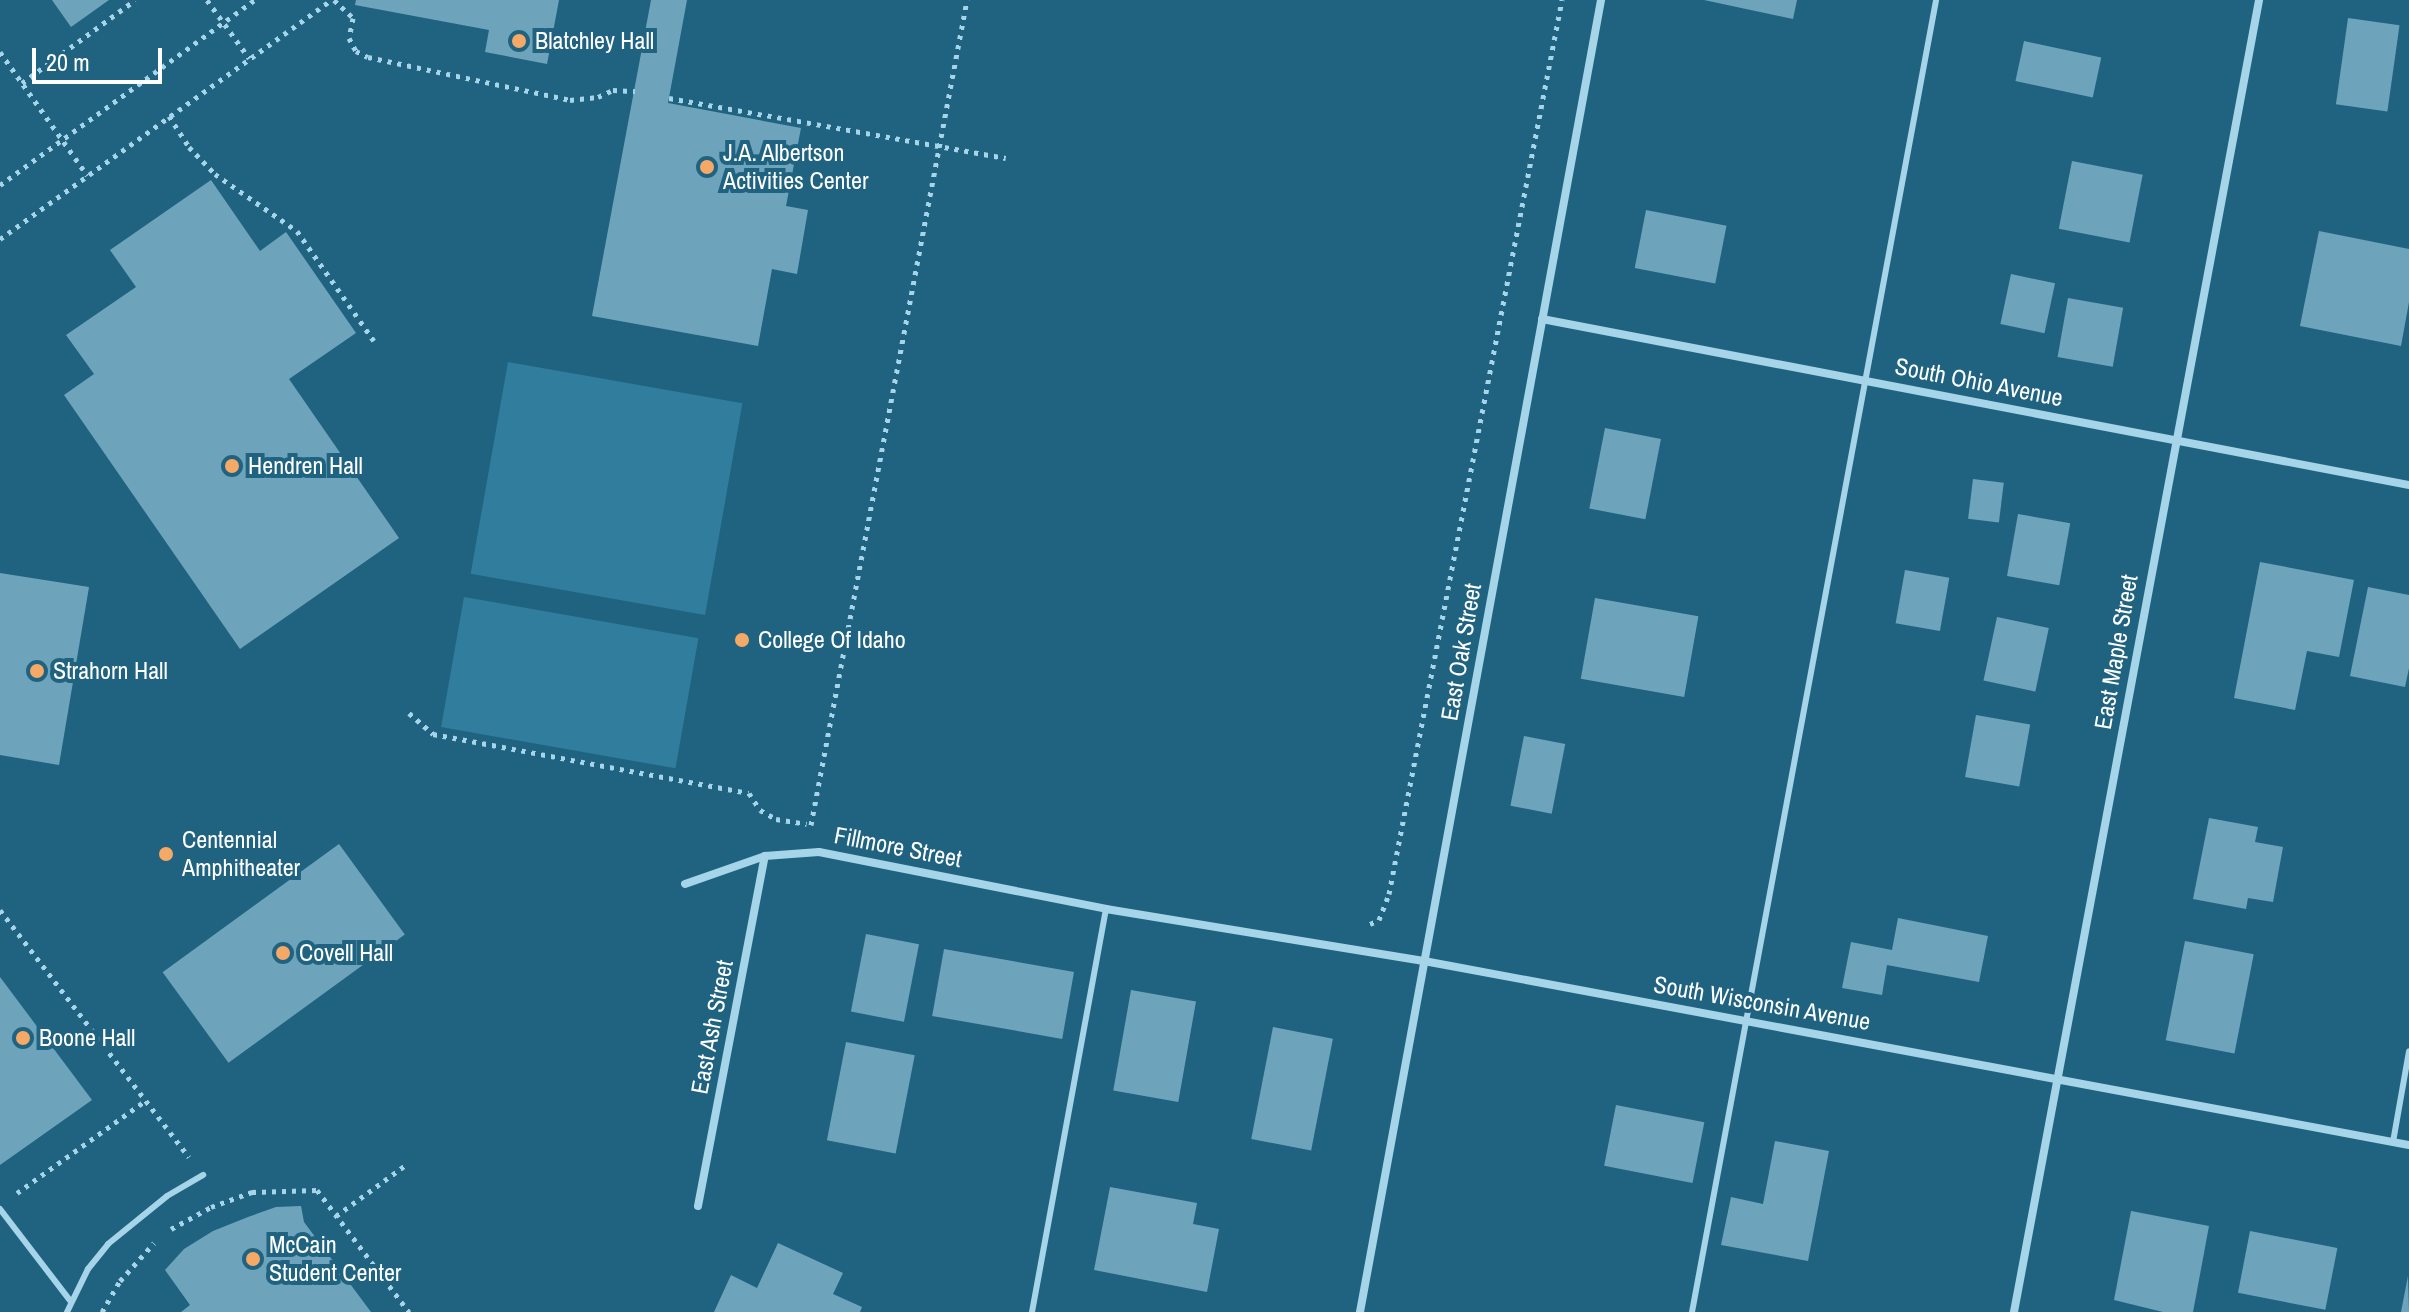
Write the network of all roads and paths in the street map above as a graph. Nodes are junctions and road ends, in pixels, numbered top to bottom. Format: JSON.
{"nodes":[{"id":1,"x":135,"y":0,"type":"edge"},
{"id":2,"x":207,"y":0,"type":"edge"},
{"id":3,"x":255,"y":0,"type":"edge"},
{"id":4,"x":332,"y":0,"type":"edge"},
{"id":5,"x":967,"y":0,"type":"edge"},
{"id":6,"x":1562,"y":0,"type":"edge"},
{"id":7,"x":1601,"y":0,"type":"edge"},
{"id":8,"x":1936,"y":0,"type":"edge"},
{"id":9,"x":2259,"y":0,"type":"edge"},
{"id":10,"x":224,"y":23,"type":"junction"},
{"id":11,"x":0,"y":52,"type":"edge"},
{"id":12,"x":249,"y":58,"type":"junction"},
{"id":13,"x":22,"y":83,"type":"junction"},
{"id":14,"x":635,"y":91,"type":"dead end"},
{"id":15,"x":669,"y":98,"type":"dead end"},
{"id":16,"x":169,"y":116,"type":"junction"},
{"id":17,"x":62,"y":140,"type":"junction"},
{"id":18,"x":939,"y":146,"type":"junction"},
{"id":19,"x":1006,"y":158,"type":"dead end"},
{"id":20,"x":87,"y":175,"type":"junction"},
{"id":21,"x":0,"y":185,"type":"edge"},
{"id":22,"x":0,"y":239,"type":"edge"},
{"id":23,"x":1542,"y":319,"type":"junction"},
{"id":24,"x":374,"y":341,"type":"dead end"},
{"id":25,"x":1867,"y":381,"type":"junction"},
{"id":26,"x":2175,"y":441,"type":"junction"},
{"id":27,"x":2409,"y":485,"type":"edge"},
{"id":28,"x":409,"y":713,"type":"dead end"},
{"id":29,"x":811,"y":825,"type":"junction"},
{"id":30,"x":825,"y":828,"type":"dead end"},
{"id":31,"x":765,"y":856,"type":"junction"},
{"id":32,"x":685,"y":884,"type":"dead end"},
{"id":33,"x":1106,"y":909,"type":"junction"},
{"id":34,"x":0,"y":910,"type":"edge"},
{"id":35,"x":1361,"y":928,"type":"dead end"},
{"id":36,"x":1424,"y":961,"type":"junction"},
{"id":37,"x":1748,"y":1021,"type":"junction"},
{"id":38,"x":2409,"y":1051,"type":"edge"},
{"id":39,"x":2057,"y":1077,"type":"junction"},
{"id":40,"x":145,"y":1101,"type":"junction"},
{"id":41,"x":2393,"y":1142,"type":"junction"},
{"id":42,"x":2409,"y":1145,"type":"edge"},
{"id":43,"x":407,"y":1164,"type":"dead end"},
{"id":44,"x":203,"y":1175,"type":"junction"},
{"id":45,"x":12,"y":1197,"type":"dead end"},
{"id":46,"x":223,"y":1202,"type":"junction"},
{"id":47,"x":698,"y":1206,"type":"dead end"},
{"id":48,"x":0,"y":1209,"type":"edge"},
{"id":49,"x":336,"y":1216,"type":"junction"},
{"id":50,"x":71,"y":1302,"type":"junction"},
{"id":51,"x":67,"y":1312,"type":"edge"},
{"id":52,"x":102,"y":1312,"type":"edge"},
{"id":53,"x":409,"y":1312,"type":"edge"},
{"id":54,"x":1032,"y":1312,"type":"edge"},
{"id":55,"x":1360,"y":1312,"type":"edge"},
{"id":56,"x":1692,"y":1312,"type":"edge"},
{"id":57,"x":2014,"y":1312,"type":"edge"}],
"edges":[{"from":1,"to":13,"type":"path"},
{"from":2,"to":10,"type":"path"},
{"from":3,"to":10,"type":"path"},
{"from":4,"to":12,"type":"path"},
{"from":4,"to":14,"type":"path"},
{"from":5,"to":18,"type":"path"},
{"from":6,"to":35,"type":"path"},
{"from":7,"to":23,"type":"street","name":"East Oak Street"},
{"from":8,"to":25,"type":"lane"},
{"from":9,"to":26,"type":"street","name":"East Maple Street"},
{"from":10,"to":12,"type":"path"},
{"from":10,"to":17,"type":"path"},
{"from":11,"to":13,"type":"path"},
{"from":12,"to":16,"type":"path"},
{"from":13,"to":17,"type":"path"},
{"from":15,"to":18,"type":"path"},
{"from":16,"to":20,"type":"path"},
{"from":16,"to":24,"type":"path"},
{"from":17,"to":20,"type":"path"},
{"from":17,"to":21,"type":"path"},
{"from":18,"to":19,"type":"path"},
{"from":18,"to":29,"type":"path"},
{"from":20,"to":22,"type":"path"},
{"from":23,"to":25,"type":"street","name":"South Ohio Avenue"},
{"from":23,"to":36,"type":"street","name":"East Oak Street"},
{"from":25,"to":26,"type":"street","name":"South Ohio Avenue"},
{"from":25,"to":37,"type":"lane"},
{"from":26,"to":27,"type":"street","name":"South Ohio Avenue"},
{"from":26,"to":39,"type":"street","name":"East Maple Street"},
{"from":28,"to":29,"type":"path"},
{"from":29,"to":30,"type":"path"},
{"from":31,"to":32,"type":"street","name":"Fillmore Street"},
{"from":31,"to":33,"type":"street","name":"Fillmore Street"},
{"from":31,"to":47,"type":"street","name":"East Ash Street"},
{"from":33,"to":36,"type":"street","name":"South Wisconsin Avenue"},
{"from":33,"to":54,"type":"lane"},
{"from":34,"to":40,"type":"path"},
{"from":36,"to":37,"type":"street","name":"South Wisconsin Avenue"},
{"from":36,"to":55,"type":"street","name":"East Oak Street"},
{"from":37,"to":39,"type":"street","name":"South Wisconsin Avenue"},
{"from":37,"to":56,"type":"lane"},
{"from":38,"to":41,"type":"lane"},
{"from":39,"to":41,"type":"street","name":"South Wisconsin Avenue"},
{"from":39,"to":57,"type":"street","name":"East Maple Street"},
{"from":40,"to":44,"type":"path"},
{"from":40,"to":45,"type":"path"},
{"from":41,"to":42,"type":"street","name":"South Wisconsin Avenue"},
{"from":43,"to":49,"type":"path"},
{"from":44,"to":46,"type":"path"},
{"from":44,"to":50,"type":"lane"},
{"from":46,"to":49,"type":"path"},
{"from":46,"to":52,"type":"path"},
{"from":48,"to":50,"type":"lane"},
{"from":49,"to":53,"type":"path"},
{"from":50,"to":51,"type":"lane"}]}
